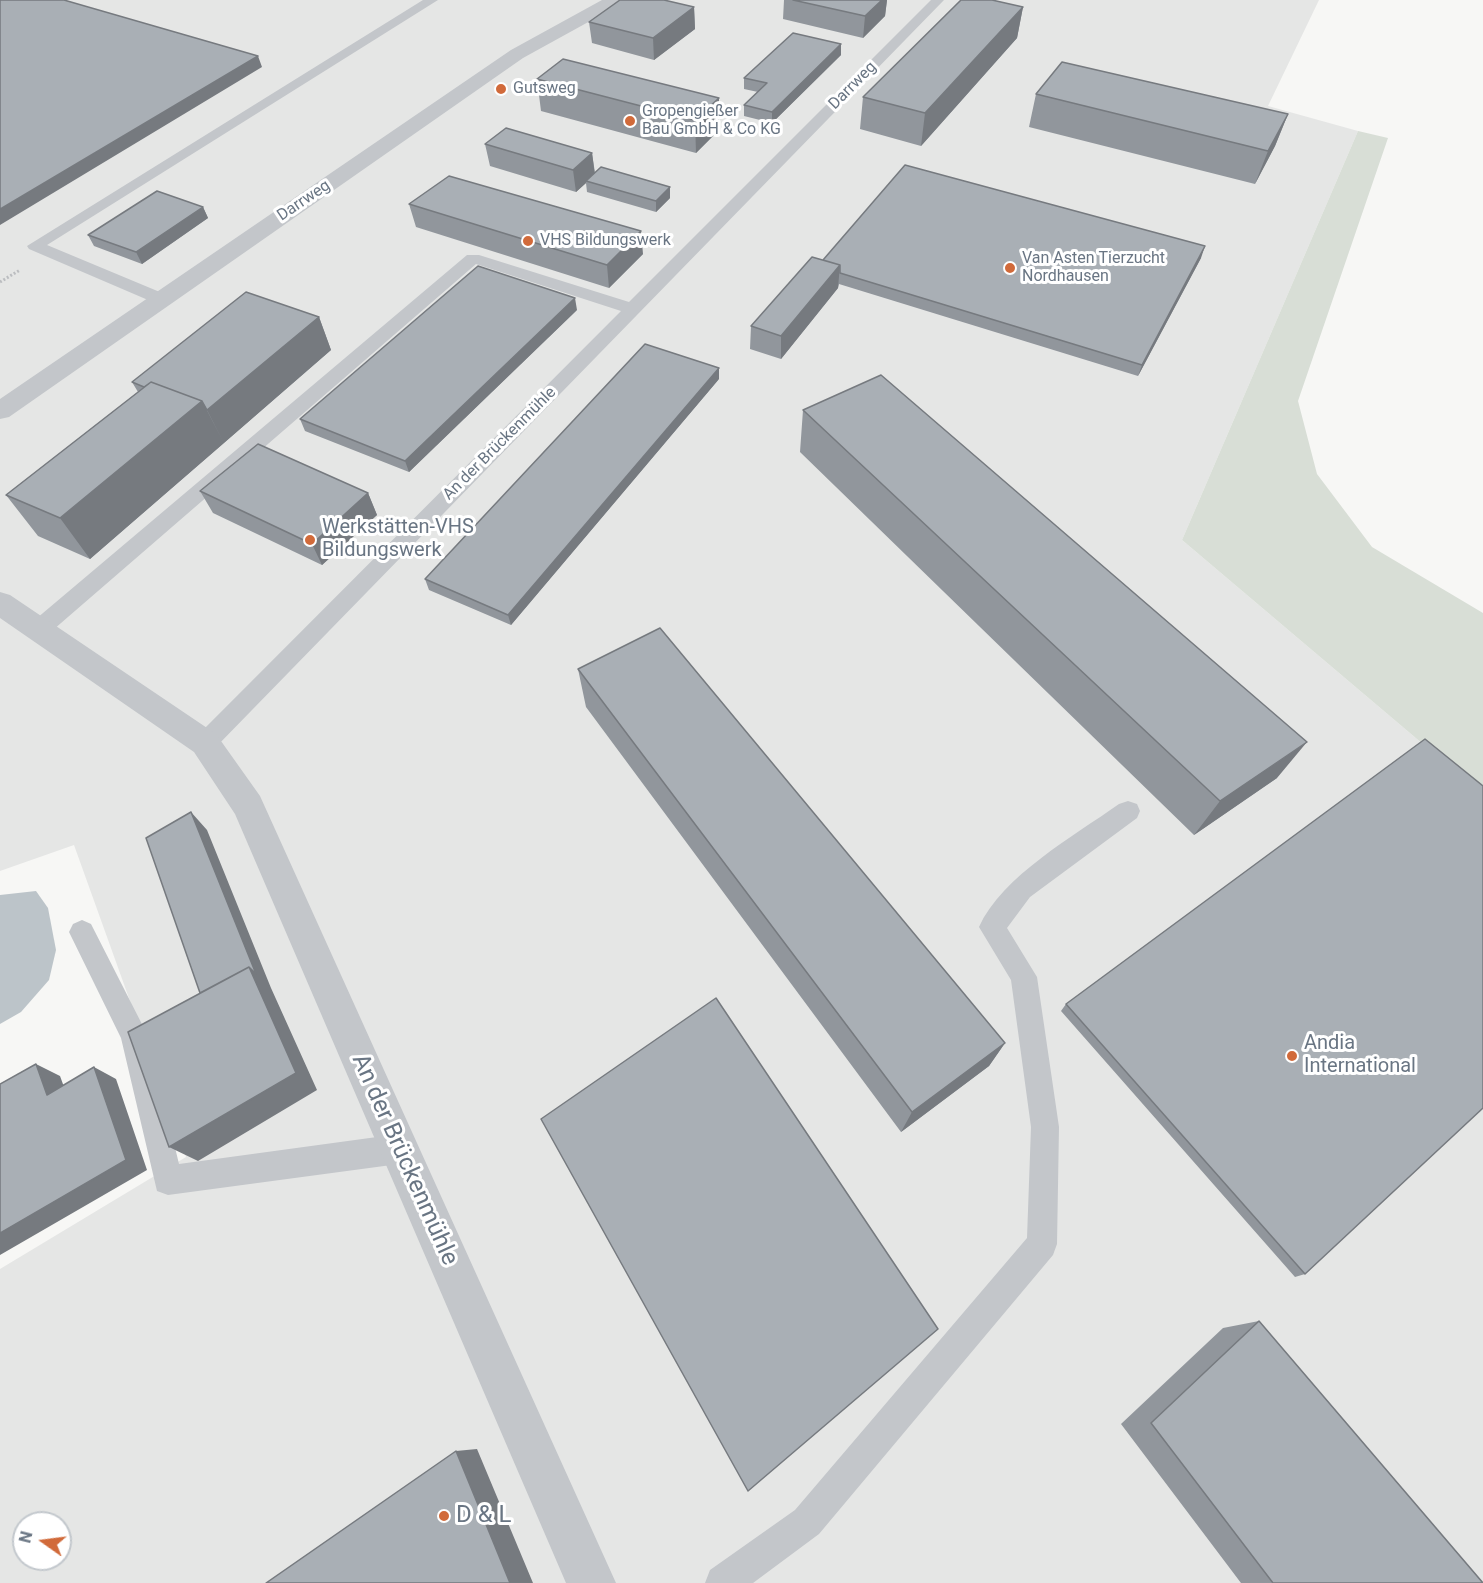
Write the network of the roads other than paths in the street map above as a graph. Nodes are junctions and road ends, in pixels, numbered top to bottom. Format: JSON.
{"nodes":[{"id":1,"x":432,"y":0,"type":"edge"},
{"id":2,"x":615,"y":0,"type":"edge"},
{"id":3,"x":938,"y":0,"type":"edge"},
{"id":4,"x":769,"y":171,"type":"joint"},
{"id":5,"x":161,"y":299,"type":"junction"},
{"id":6,"x":633,"y":309,"type":"junction"},
{"id":7,"x":0,"y":411,"type":"edge"},
{"id":8,"x":0,"y":603,"type":"edge"},
{"id":9,"x":38,"y":630,"type":"junction"},
{"id":10,"x":206,"y":743,"type":"junction"},
{"id":11,"x":1128,"y":811,"type":"dead end"},
{"id":12,"x":82,"y":932,"type":"dead end"},
{"id":13,"x":399,"y":1149,"type":"junction"},
{"id":14,"x":591,"y":1583,"type":"edge"},
{"id":15,"x":723,"y":1583,"type":"edge"}],
"edges":[{"from":1,"to":5,"type":"lane"},
{"from":2,"to":5,"type":"street","name":"Darrweg"},
{"from":3,"to":4,"type":"lane","name":"Darrweg"},
{"from":4,"to":6,"type":"lane","name":"An der Brückenmühle"},
{"from":5,"to":7,"type":"street","name":"Darrweg"},
{"from":6,"to":9,"type":"lane"},
{"from":6,"to":10,"type":"lane","name":"An der Brückenmühle"},
{"from":8,"to":9,"type":"street","name":"An der Brückenmühle"},
{"from":9,"to":10,"type":"street","name":"An der Brückenmühle"},
{"from":10,"to":13,"type":"street","name":"An der Brückenmühle"},
{"from":11,"to":15,"type":"lane"},
{"from":12,"to":13,"type":"lane"},
{"from":13,"to":14,"type":"street","name":"An der Brückenmühle"}]}
